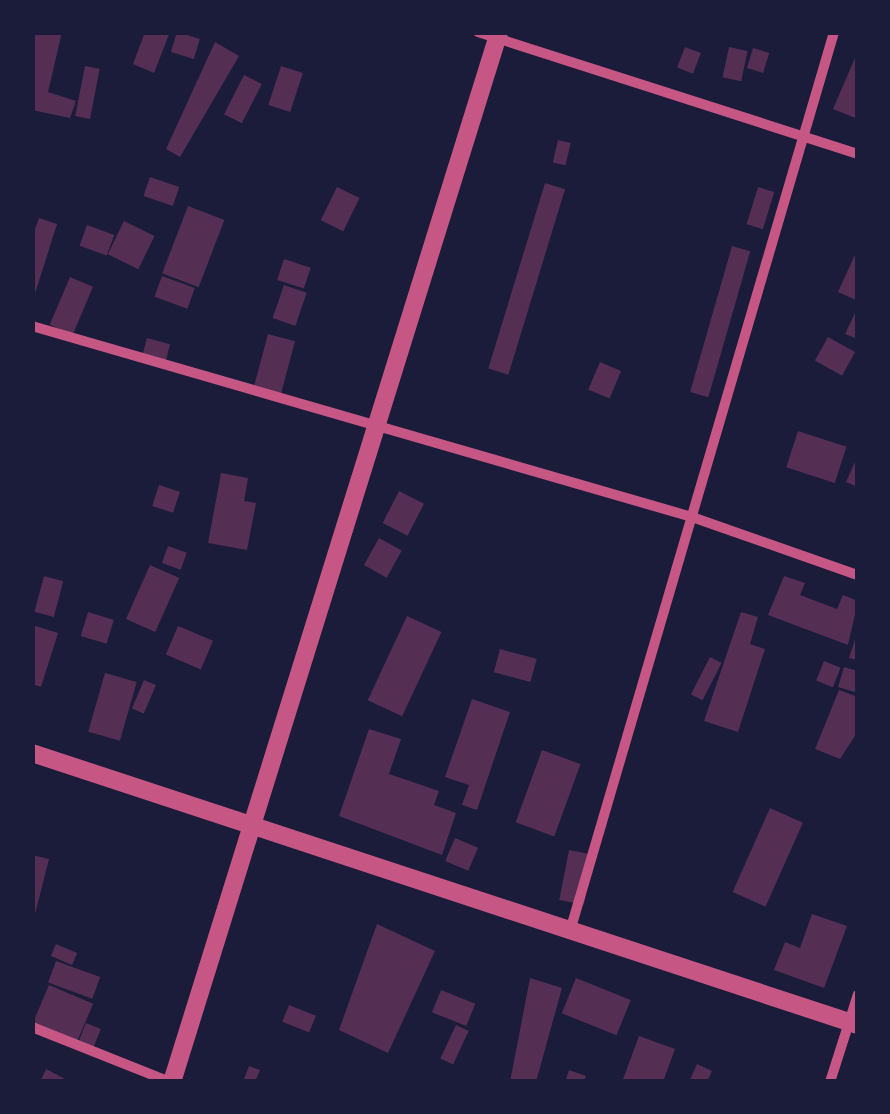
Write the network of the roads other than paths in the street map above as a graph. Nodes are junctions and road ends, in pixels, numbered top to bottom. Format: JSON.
{"nodes":[{"id":1,"x":478,"y":32,"type":"edge"},
{"id":2,"x":834,"y":32,"type":"edge"},
{"id":3,"x":498,"y":36,"type":"edge"},
{"id":4,"x":804,"y":136,"type":"junction"},
{"id":5,"x":858,"y":154,"type":"edge"},
{"id":6,"x":32,"y":326,"type":"edge"},
{"id":7,"x":375,"y":430,"type":"junction"},
{"id":8,"x":692,"y":517,"type":"junction"},
{"id":9,"x":858,"y":575,"type":"edge"},
{"id":10,"x":32,"y":753,"type":"edge"},
{"id":11,"x":252,"y":827,"type":"junction"},
{"id":12,"x":570,"y":931,"type":"junction"},
{"id":13,"x":858,"y":994,"type":"edge"},
{"id":14,"x":853,"y":1024,"type":"edge"},
{"id":15,"x":32,"y":1027,"type":"edge"},
{"id":16,"x":171,"y":1082,"type":"edge"},
{"id":17,"x":830,"y":1082,"type":"edge"}],
"edges":[{"from":1,"to":3,"type":"street"},
{"from":2,"to":4,"type":"street"},
{"from":3,"to":4,"type":"street"},
{"from":3,"to":7,"type":"street"},
{"from":4,"to":5,"type":"street"},
{"from":4,"to":8,"type":"street"},
{"from":6,"to":7,"type":"street"},
{"from":7,"to":8,"type":"street"},
{"from":7,"to":11,"type":"street"},
{"from":8,"to":9,"type":"street"},
{"from":8,"to":12,"type":"street"},
{"from":10,"to":11,"type":"street"},
{"from":11,"to":12,"type":"street"},
{"from":11,"to":16,"type":"street"},
{"from":12,"to":14,"type":"street"},
{"from":13,"to":14,"type":"street"},
{"from":14,"to":17,"type":"street"},
{"from":15,"to":16,"type":"street"}]}
